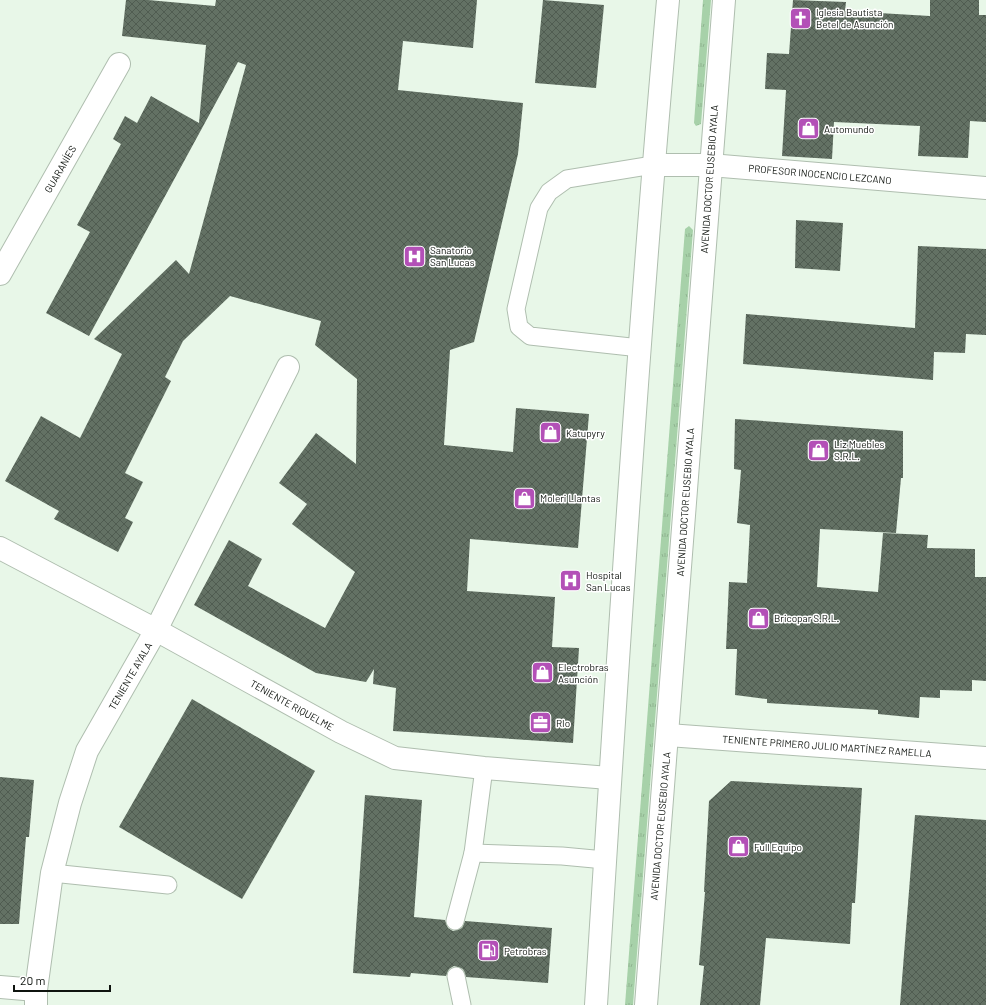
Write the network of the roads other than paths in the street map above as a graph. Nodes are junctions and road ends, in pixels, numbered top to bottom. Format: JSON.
{"nodes":[{"id":1,"x":668,"y":0,"type":"edge"},
{"id":2,"x":724,"y":0,"type":"edge"},
{"id":3,"x":119,"y":64,"type":"dead end"},
{"id":4,"x":653,"y":165,"type":"junction"},
{"id":5,"x":710,"y":165,"type":"junction"},
{"id":6,"x":986,"y":188,"type":"edge"},
{"id":7,"x":0,"y":274,"type":"edge"},
{"id":8,"x":640,"y":348,"type":"junction"},
{"id":9,"x":288,"y":368,"type":"dead end"},
{"id":10,"x":0,"y":548,"type":"edge"},
{"id":11,"x":156,"y":630,"type":"junction"},
{"id":12,"x":668,"y":735,"type":"junction"},
{"id":13,"x":986,"y":758,"type":"edge"},
{"id":14,"x":484,"y":768,"type":"junction"},
{"id":15,"x":609,"y":778,"type":"junction"},
{"id":16,"x":474,"y":853,"type":"junction"},
{"id":17,"x":605,"y":860,"type":"junction"},
{"id":18,"x":52,"y":872,"type":"junction"},
{"id":19,"x":168,"y":885,"type":"dead end"},
{"id":20,"x":455,"y":921,"type":"dead end"},
{"id":21,"x":456,"y":976,"type":"dead end"},
{"id":22,"x":0,"y":987,"type":"edge"},
{"id":23,"x":36,"y":998,"type":"edge"},
{"id":24,"x":462,"y":1005,"type":"edge"},
{"id":25,"x":596,"y":1005,"type":"edge"},
{"id":26,"x":646,"y":1005,"type":"edge"}],
"edges":[{"from":1,"to":4,"type":"main road"},
{"from":2,"to":5,"type":"main road","name":"AVENIDA DOCTOR EUSEBIO AYALA"},
{"from":3,"to":7,"type":"main road","name":"GUARANÍES"},
{"from":4,"to":5,"type":"main road","name":"PROFESOR INOCENCIO LEZCANO"},
{"from":4,"to":8,"type":"main road"},
{"from":4,"to":8,"type":"lane"},
{"from":5,"to":6,"type":"main road","name":"PROFESOR INOCENCIO LEZCANO"},
{"from":5,"to":12,"type":"main road","name":"AVENIDA DOCTOR EUSEBIO AYALA"},
{"from":8,"to":15,"type":"main road"},
{"from":9,"to":11,"type":"main road","name":"TENIENTE AYALA"},
{"from":10,"to":11,"type":"main road","name":"TENIENTE RIQUELME"},
{"from":11,"to":14,"type":"main road","name":"TENIENTE RIQUELME"},
{"from":11,"to":18,"type":"main road","name":"TENIENTE AYALA"},
{"from":12,"to":13,"type":"main road","name":"TENIENTE PRIMERO JULIO MARTÍNEZ RAMELLA"},
{"from":12,"to":26,"type":"main road","name":"AVENIDA DOCTOR EUSEBIO AYALA"},
{"from":14,"to":15,"type":"main road","name":"TENIENTE RIQUELME"},
{"from":14,"to":16,"type":"lane"},
{"from":15,"to":17,"type":"main road"},
{"from":16,"to":17,"type":"lane"},
{"from":16,"to":20,"type":"lane"},
{"from":17,"to":25,"type":"main road"},
{"from":18,"to":19,"type":"lane"},
{"from":18,"to":23,"type":"main road","name":"TENIENTE AYALA"},
{"from":21,"to":24,"type":"lane"},
{"from":22,"to":23,"type":"main road"}]}
